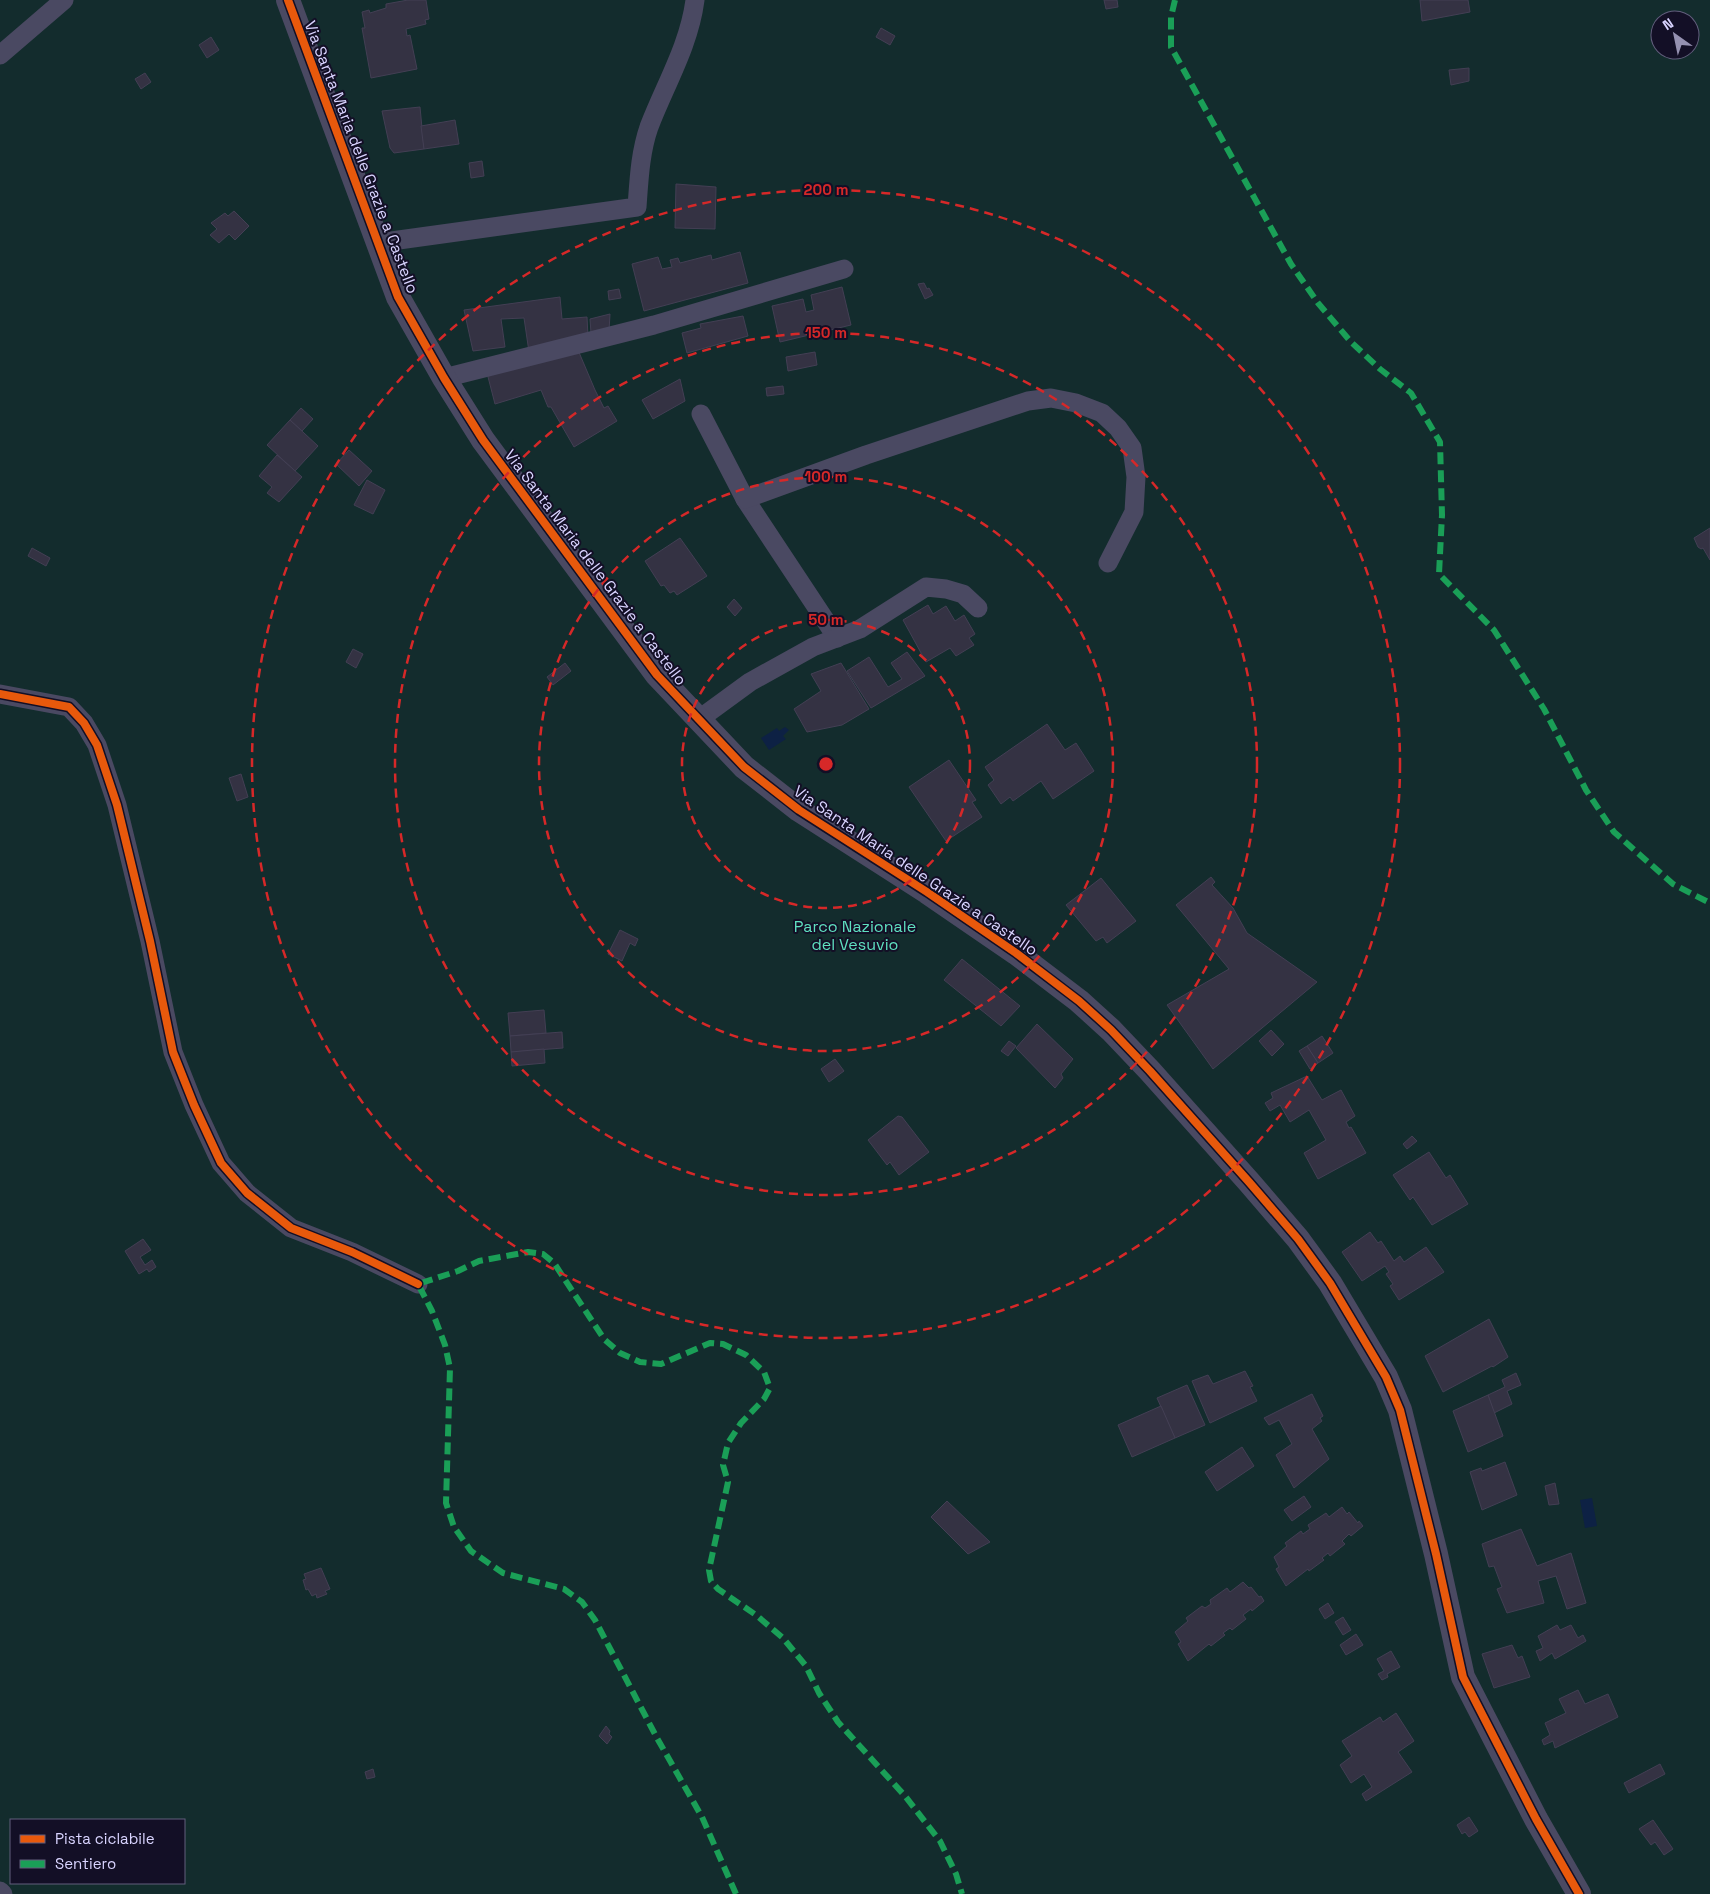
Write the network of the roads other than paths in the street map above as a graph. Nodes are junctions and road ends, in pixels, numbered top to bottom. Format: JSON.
{"nodes":[{"id":1,"x":64,"y":0,"type":"edge"},
{"id":2,"x":288,"y":0,"type":"edge"},
{"id":3,"x":695,"y":0,"type":"edge"},
{"id":4,"x":0,"y":55,"type":"edge"},
{"id":5,"x":377,"y":243,"type":"junction"},
{"id":6,"x":844,"y":269,"type":"dead end"},
{"id":7,"x":444,"y":378,"type":"junction"},
{"id":8,"x":701,"y":414,"type":"dead end"},
{"id":9,"x":745,"y":499,"type":"junction"},
{"id":10,"x":1108,"y":563,"type":"dead end"},
{"id":11,"x":978,"y":608,"type":"dead end"},
{"id":12,"x":837,"y":638,"type":"junction"},
{"id":13,"x":0,"y":694,"type":"edge"},
{"id":14,"x":698,"y":720,"type":"junction"},
{"id":15,"x":418,"y":1284,"type":"dead end"},
{"id":16,"x":0,"y":1891,"type":"edge"},
{"id":17,"x":2,"y":1894,"type":"edge"},
{"id":18,"x":1579,"y":1894,"type":"edge"}],
"edges":[{"from":1,"to":4,"type":"street"},
{"from":2,"to":5,"type":"street","name":"Via Santa Maria delle Grazie a Castello"},
{"from":3,"to":5,"type":"street"},
{"from":5,"to":7,"type":"street","name":"Via Santa Maria delle Grazie a Castello"},
{"from":6,"to":7,"type":"street"},
{"from":7,"to":14,"type":"street","name":"Via Santa Maria delle Grazie a Castello"},
{"from":8,"to":9,"type":"street"},
{"from":9,"to":10,"type":"street"},
{"from":9,"to":12,"type":"street"},
{"from":11,"to":12,"type":"street"},
{"from":12,"to":14,"type":"street"},
{"from":13,"to":15,"type":"street"},
{"from":14,"to":18,"type":"street","name":"Via Santa Maria delle Grazie a Castello"},
{"from":16,"to":17,"type":"street"}]}
